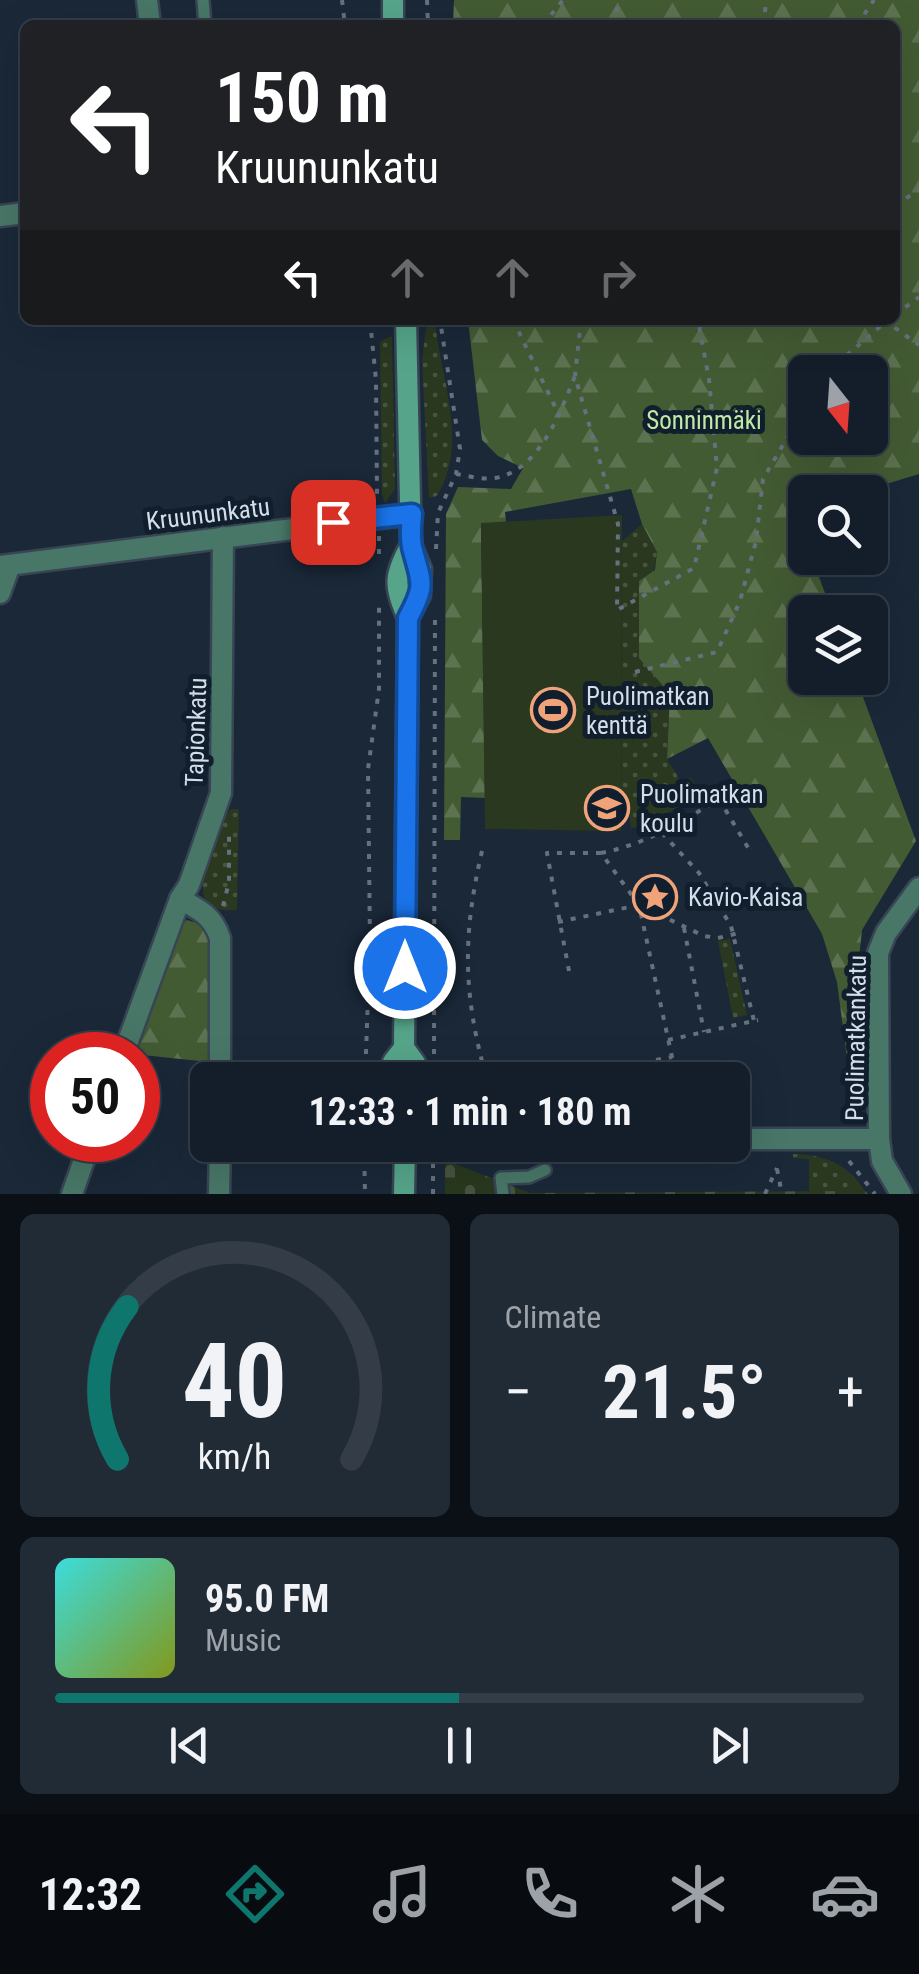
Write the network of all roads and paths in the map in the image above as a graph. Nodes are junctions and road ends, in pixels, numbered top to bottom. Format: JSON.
{"nodes":[{"id":1,"x":563,"y":0,"type":"edge"},
{"id":2,"x":547,"y":20,"type":"edge"},
{"id":3,"x":370,"y":325,"type":"edge"},
{"id":4,"x":406,"y":325,"type":"edge"},
{"id":5,"x":441,"y":325,"type":"edge"},
{"id":6,"x":515,"y":325,"type":"edge"},
{"id":7,"x":581,"y":325,"type":"edge"},
{"id":8,"x":699,"y":325,"type":"edge"},
{"id":9,"x":881,"y":325,"type":"edge"},
{"id":10,"x":892,"y":325,"type":"edge"},
{"id":11,"x":919,"y":345,"type":"edge"},
{"id":12,"x":847,"y":355,"type":"edge"},
{"id":13,"x":575,"y":376,"type":"junction"},
{"id":14,"x":560,"y":415,"type":"junction"},
{"id":15,"x":788,"y":437,"type":"edge"},
{"id":16,"x":456,"y":474,"type":"junction"},
{"id":17,"x":412,"y":514,"type":"junction"},
{"id":18,"x":378,"y":516,"type":"junction"},
{"id":19,"x":223,"y":538,"type":"junction"},
{"id":20,"x":436,"y":548,"type":"dead end"},
{"id":21,"x":5,"y":566,"type":"edge"},
{"id":22,"x":380,"y":566,"type":"dead end"},
{"id":23,"x":0,"y":593,"type":"edge"},
{"id":24,"x":379,"y":596,"type":"dead end"},
{"id":25,"x":435,"y":603,"type":"dead end"},
{"id":26,"x":636,"y":672,"type":"dead end"},
{"id":27,"x":221,"y":793,"type":"junction"},
{"id":28,"x":662,"y":833,"type":"junction"},
{"id":29,"x":482,"y":851,"type":"dead end"},
{"id":30,"x":750,"y":851,"type":"dead end"},
{"id":31,"x":601,"y":853,"type":"junction"},
{"id":32,"x":919,"y":888,"type":"edge"},
{"id":33,"x":180,"y":899,"type":"junction"},
{"id":34,"x":638,"y":905,"type":"junction"},
{"id":35,"x":558,"y":922,"type":"junction"},
{"id":36,"x":216,"y":924,"type":"junction"},
{"id":37,"x":684,"y":926,"type":"junction"},
{"id":38,"x":736,"y":934,"type":"junction"},
{"id":39,"x":569,"y":971,"type":"dead end"},
{"id":40,"x":131,"y":1032,"type":"edge"},
{"id":41,"x":704,"y":1032,"type":"junction"},
{"id":42,"x":668,"y":1040,"type":"junction"},
{"id":43,"x":404,"y":1048,"type":"junction"},
{"id":44,"x":434,"y":1053,"type":"dead end"},
{"id":45,"x":672,"y":1056,"type":"junction"},
{"id":46,"x":656,"y":1060,"type":"dead end"},
{"id":47,"x":220,"y":1062,"type":"edge"},
{"id":48,"x":366,"y":1062,"type":"edge"},
{"id":49,"x":393,"y":1062,"type":"edge"},
{"id":50,"x":413,"y":1062,"type":"edge"},
{"id":51,"x":482,"y":1062,"type":"edge"},
{"id":52,"x":673,"y":1062,"type":"edge"},
{"id":53,"x":750,"y":1139,"type":"edge"},
{"id":54,"x":848,"y":1139,"type":"junction"},
{"id":55,"x":879,"y":1139,"type":"junction"},
{"id":56,"x":84,"y":1162,"type":"edge"},
{"id":57,"x":220,"y":1162,"type":"edge"},
{"id":58,"x":365,"y":1162,"type":"edge"},
{"id":59,"x":405,"y":1162,"type":"edge"},
{"id":60,"x":433,"y":1162,"type":"edge"},
{"id":61,"x":545,"y":1170,"type":"dead end"},
{"id":62,"x":72,"y":1194,"type":"edge"},
{"id":63,"x":219,"y":1194,"type":"edge"},
{"id":64,"x":366,"y":1194,"type":"edge"},
{"id":65,"x":404,"y":1194,"type":"edge"},
{"id":66,"x":433,"y":1194,"type":"edge"},
{"id":67,"x":503,"y":1194,"type":"edge"},
{"id":68,"x":765,"y":1194,"type":"edge"},
{"id":69,"x":782,"y":1194,"type":"edge"},
{"id":70,"x":875,"y":1194,"type":"edge"},
{"id":71,"x":901,"y":1194,"type":"edge"}],
"edges":[{"from":1,"to":2,"type":"path"},
{"from":3,"to":18,"type":"path"},
{"from":4,"to":17,"type":"main road"},
{"from":5,"to":16,"type":"path"},
{"from":6,"to":14,"type":"path"},
{"from":7,"to":13,"type":"path"},
{"from":8,"to":13,"type":"path"},
{"from":9,"to":12,"type":"path"},
{"from":10,"to":11,"type":"path"},
{"from":13,"to":14,"type":"path"},
{"from":14,"to":16,"type":"path"},
{"from":15,"to":26,"type":"path"},
{"from":16,"to":20,"type":"path"},
{"from":17,"to":18,"type":"street","name":"Kruununkatu"},
{"from":17,"to":43,"type":"main road"},
{"from":18,"to":19,"type":"street","name":"Kruununkatu"},
{"from":18,"to":22,"type":"path"},
{"from":19,"to":21,"type":"street","name":"Kruununkatu"},
{"from":19,"to":27,"type":"street","name":"Tapionkatu"},
{"from":21,"to":23,"type":"street","name":"Kruununkatu"},
{"from":24,"to":48,"type":"path"},
{"from":25,"to":44,"type":"path"},
{"from":27,"to":33,"type":"street","name":"Tapionkatu"},
{"from":27,"to":36,"type":"path"},
{"from":28,"to":30,"type":"path"},
{"from":28,"to":31,"type":"path"},
{"from":28,"to":38,"type":"path"},
{"from":29,"to":51,"type":"path"},
{"from":31,"to":34,"type":"path"},
{"from":31,"to":35,"type":"path"},
{"from":32,"to":55,"type":"street","name":"Puolimatkankatu"},
{"from":33,"to":36,"type":"street"},
{"from":33,"to":40,"type":"street","name":"Tapionkatu"},
{"from":34,"to":35,"type":"path"},
{"from":34,"to":37,"type":"path"},
{"from":34,"to":42,"type":"path"},
{"from":35,"to":39,"type":"path"},
{"from":36,"to":47,"type":"street"},
{"from":37,"to":38,"type":"path"},
{"from":37,"to":41,"type":"path"},
{"from":38,"to":41,"type":"path"},
{"from":41,"to":42,"type":"path"},
{"from":42,"to":45,"type":"path"},
{"from":43,"to":49,"type":"main road"},
{"from":43,"to":50,"type":"main road"},
{"from":45,"to":46,"type":"path"},
{"from":45,"to":52,"type":"path"},
{"from":53,"to":54,"type":"street"},
{"from":54,"to":55,"type":"street"},
{"from":54,"to":70,"type":"path"},
{"from":55,"to":71,"type":"street","name":"Puolimatkankatu"},
{"from":56,"to":62,"type":"street"},
{"from":57,"to":63,"type":"street"},
{"from":58,"to":64,"type":"path"},
{"from":59,"to":65,"type":"main road"},
{"from":60,"to":66,"type":"path"},
{"from":61,"to":67,"type":"lane"},
{"from":68,"to":69,"type":"path"}]}
